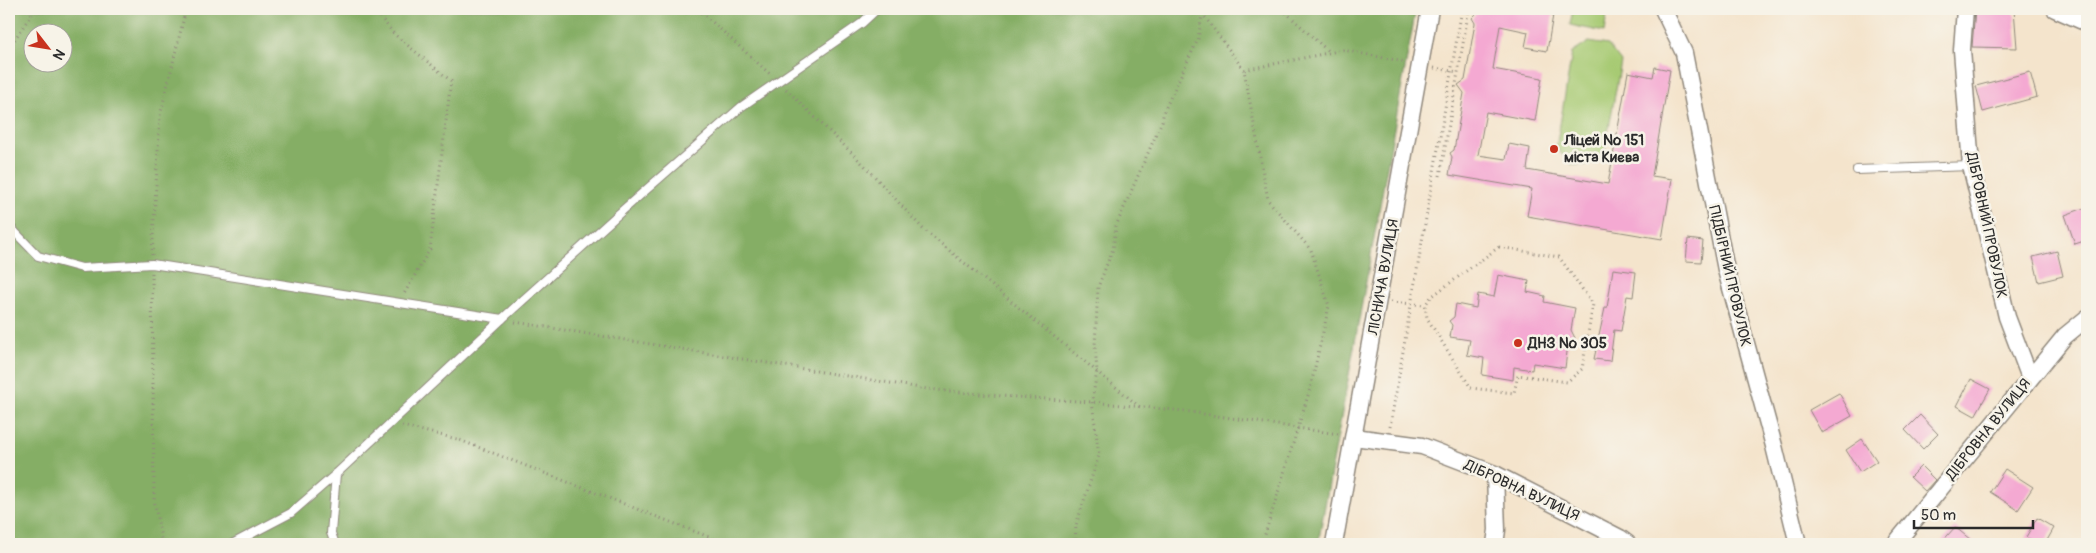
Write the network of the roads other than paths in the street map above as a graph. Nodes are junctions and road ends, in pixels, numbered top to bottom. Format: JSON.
{"nodes":[{"id":1,"x":877,"y":9,"type":"edge"},
{"id":2,"x":1430,"y":9,"type":"edge"},
{"id":3,"x":1663,"y":9,"type":"edge"},
{"id":4,"x":1965,"y":9,"type":"edge"},
{"id":5,"x":2055,"y":9,"type":"edge"},
{"id":6,"x":2087,"y":23,"type":"edge"},
{"id":7,"x":1971,"y":166,"type":"junction"},
{"id":8,"x":1856,"y":170,"type":"dead end"},
{"id":9,"x":9,"y":226,"type":"edge"},
{"id":10,"x":2087,"y":318,"type":"edge"},
{"id":11,"x":502,"y":319,"type":"junction"},
{"id":12,"x":2030,"y":378,"type":"junction"},
{"id":13,"x":1354,"y":437,"type":"junction"},
{"id":14,"x":336,"y":474,"type":"junction"},
{"id":15,"x":1495,"y":474,"type":"junction"},
{"id":16,"x":232,"y":544,"type":"edge"},
{"id":17,"x":335,"y":544,"type":"edge"},
{"id":18,"x":1334,"y":544,"type":"edge"},
{"id":19,"x":1495,"y":544,"type":"edge"},
{"id":20,"x":1628,"y":544,"type":"edge"},
{"id":21,"x":1798,"y":544,"type":"edge"},
{"id":22,"x":1895,"y":544,"type":"edge"}],
"edges":[{"from":1,"to":11,"type":"lane"},
{"from":2,"to":13,"type":"street","name":"ЛІСНИЧА ВУЛИЦЯ"},
{"from":3,"to":21,"type":"street","name":"ПІДБІРНИЙ ПРОВУЛОК"},
{"from":4,"to":7,"type":"street","name":"ДІБРОВНИЙ ПРОВУЛОК"},
{"from":5,"to":6,"type":"street"},
{"from":7,"to":8,"type":"lane"},
{"from":7,"to":12,"type":"street","name":"ДІБРОВНИЙ ПРОВУЛОК"},
{"from":9,"to":11,"type":"lane"},
{"from":10,"to":12,"type":"street","name":"ДІБРОВНА ВУЛИЦЯ"},
{"from":11,"to":14,"type":"lane"},
{"from":12,"to":22,"type":"street","name":"ДІБРОВНА ВУЛИЦЯ"},
{"from":13,"to":15,"type":"street","name":"ДІБРОВНА ВУЛИЦЯ"},
{"from":13,"to":18,"type":"street","name":"ЛІСНИЧА ВУЛИЦЯ"},
{"from":14,"to":16,"type":"lane"},
{"from":14,"to":17,"type":"lane"},
{"from":15,"to":19,"type":"street"},
{"from":15,"to":20,"type":"street","name":"ДІБРОВНА ВУЛИЦЯ"}]}
